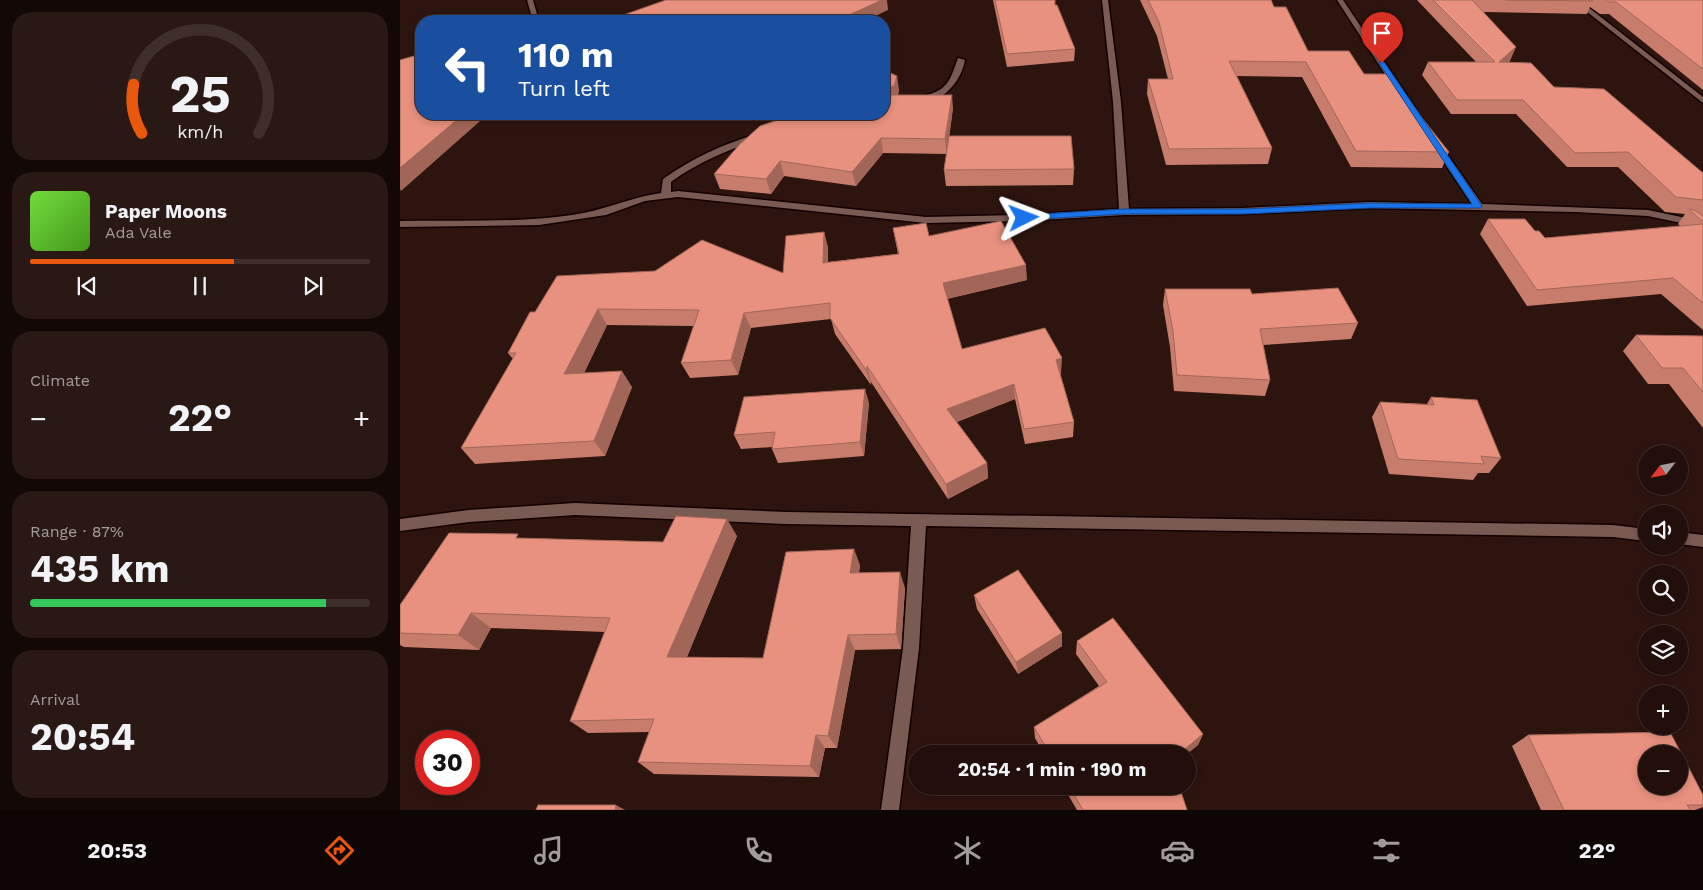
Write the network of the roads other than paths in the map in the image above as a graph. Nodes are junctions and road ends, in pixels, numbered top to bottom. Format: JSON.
{"nodes":[{"id":1,"x":530,"y":0,"type":"edge"},
{"id":2,"x":1105,"y":0,"type":"edge"},
{"id":3,"x":1340,"y":0,"type":"edge"},
{"id":4,"x":1575,"y":0,"type":"edge"},
{"id":5,"x":535,"y":15,"type":"edge"},
{"id":6,"x":961,"y":60,"type":"dead end"},
{"id":7,"x":912,"y":101,"type":"edge"},
{"id":8,"x":1703,"y":101,"type":"edge"},
{"id":9,"x":1417,"y":115,"type":"edge"},
{"id":10,"x":763,"y":135,"type":"edge"},
{"id":11,"x":1434,"y":140,"type":"edge"},
{"id":12,"x":666,"y":194,"type":"junction"},
{"id":13,"x":1478,"y":206,"type":"junction"},
{"id":14,"x":1124,"y":212,"type":"junction"},
{"id":15,"x":1686,"y":221,"type":"junction"},
{"id":16,"x":1703,"y":222,"type":"edge"},
{"id":17,"x":400,"y":224,"type":"edge"},
{"id":18,"x":1697,"y":231,"type":"edge"},
{"id":19,"x":919,"y":520,"type":"junction"},
{"id":20,"x":400,"y":525,"type":"edge"},
{"id":21,"x":1638,"y":534,"type":"edge"},
{"id":22,"x":1688,"y":539,"type":"edge"},
{"id":23,"x":1703,"y":541,"type":"edge"},
{"id":24,"x":890,"y":810,"type":"edge"}],
"edges":[{"from":1,"to":5,"type":"street"},
{"from":2,"to":14,"type":"street"},
{"from":3,"to":9,"type":"street"},
{"from":4,"to":8,"type":"street"},
{"from":6,"to":7,"type":"street"},
{"from":10,"to":12,"type":"street"},
{"from":11,"to":13,"type":"street"},
{"from":12,"to":14,"type":"street"},
{"from":12,"to":17,"type":"street"},
{"from":13,"to":14,"type":"street"},
{"from":13,"to":15,"type":"street"},
{"from":15,"to":16,"type":"street"},
{"from":15,"to":18,"type":"street"},
{"from":19,"to":20,"type":"street"},
{"from":19,"to":21,"type":"street"},
{"from":19,"to":24,"type":"street"},
{"from":22,"to":23,"type":"street"}]}
